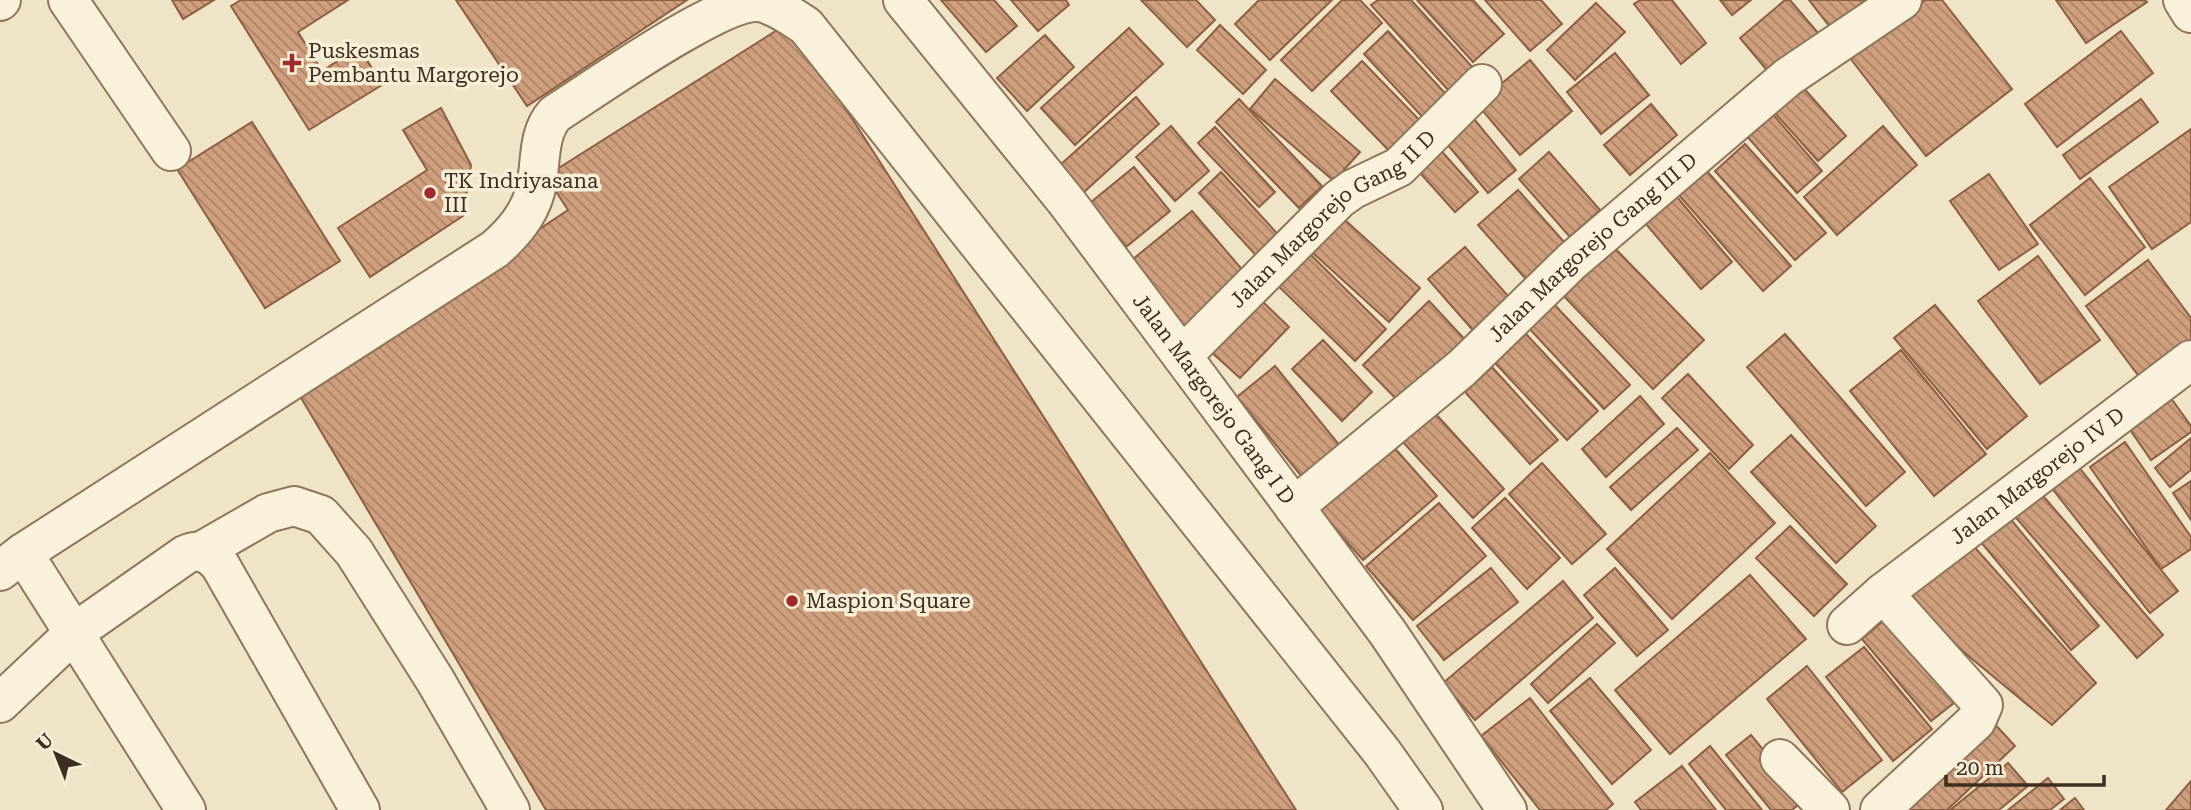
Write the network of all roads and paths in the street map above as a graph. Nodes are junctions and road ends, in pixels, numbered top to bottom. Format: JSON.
{"nodes":[{"id":1,"x":68,"y":0,"type":"edge"},
{"id":2,"x":903,"y":0,"type":"edge"},
{"id":3,"x":1902,"y":0,"type":"edge"},
{"id":4,"x":2183,"y":0,"type":"edge"},
{"id":5,"x":2191,"y":13,"type":"edge"},
{"id":6,"x":1482,"y":84,"type":"dead end"},
{"id":7,"x":171,"y":151,"type":"dead end"},
{"id":8,"x":1182,"y":356,"type":"junction"},
{"id":9,"x":2191,"y":360,"type":"edge"},
{"id":10,"x":1294,"y":507,"type":"junction"},
{"id":11,"x":202,"y":551,"type":"junction"},
{"id":12,"x":12,"y":562,"type":"edge"},
{"id":13,"x":1883,"y":593,"type":"junction"},
{"id":14,"x":1847,"y":625,"type":"dead end"},
{"id":15,"x":75,"y":632,"type":"junction"},
{"id":16,"x":0,"y":703,"type":"edge"},
{"id":17,"x":1780,"y":759,"type":"dead end"},
{"id":18,"x":186,"y":810,"type":"edge"},
{"id":19,"x":359,"y":810,"type":"edge"},
{"id":20,"x":510,"y":810,"type":"edge"},
{"id":21,"x":1423,"y":810,"type":"edge"},
{"id":22,"x":1507,"y":810,"type":"edge"},
{"id":23,"x":1830,"y":810,"type":"edge"},
{"id":24,"x":1880,"y":810,"type":"edge"}],
"edges":[{"from":1,"to":7,"type":"street"},
{"from":2,"to":8,"type":"street","name":"Jalan Margorejo Gang I D"},
{"from":3,"to":10,"type":"street","name":"Jalan Margorejo Gang III D"},
{"from":4,"to":5,"type":"street"},
{"from":6,"to":8,"type":"street","name":"Jalan Margorejo Gang II D"},
{"from":8,"to":10,"type":"street","name":"Jalan Margorejo Gang I D"},
{"from":9,"to":13,"type":"street","name":"Jalan Margorejo IV D"},
{"from":10,"to":22,"type":"street","name":"Jalan Margorejo Gang I D"},
{"from":11,"to":15,"type":"street"},
{"from":11,"to":19,"type":"street"},
{"from":11,"to":20,"type":"street"},
{"from":12,"to":15,"type":"street"},
{"from":12,"to":21,"type":"street"},
{"from":13,"to":14,"type":"street","name":"Jalan Margorejo IV D"},
{"from":13,"to":24,"type":"street"},
{"from":15,"to":16,"type":"street"},
{"from":15,"to":18,"type":"street"},
{"from":17,"to":23,"type":"street"}]}
